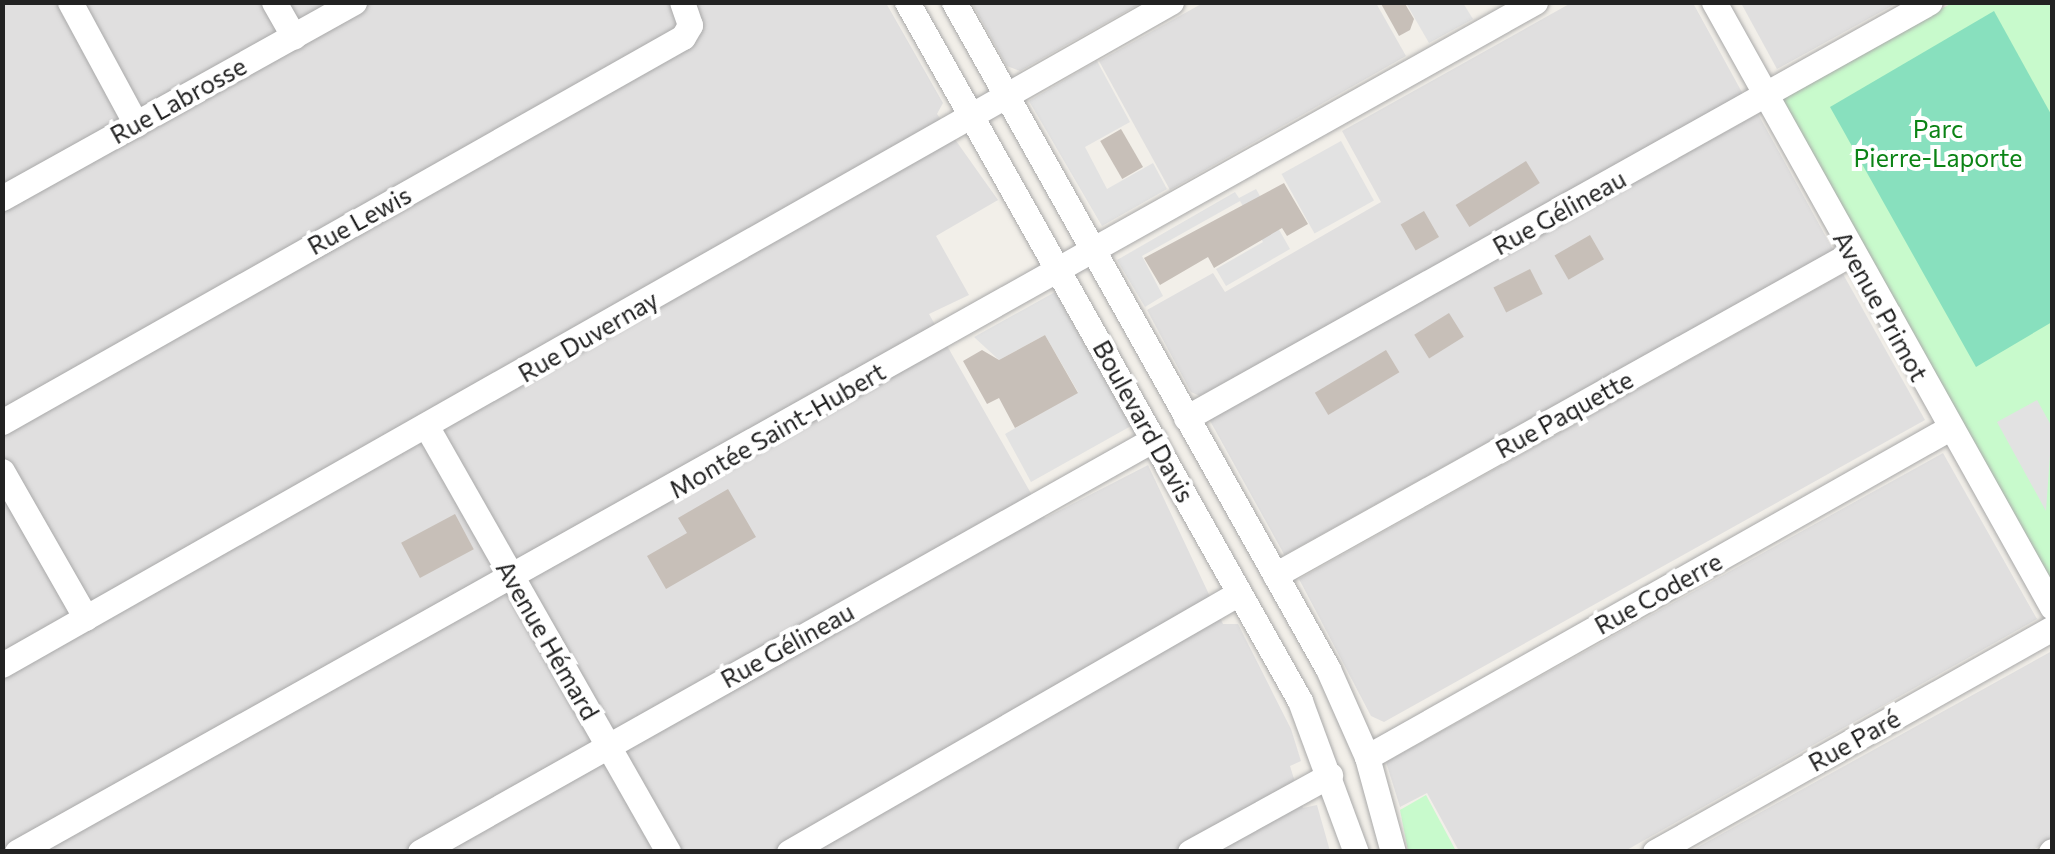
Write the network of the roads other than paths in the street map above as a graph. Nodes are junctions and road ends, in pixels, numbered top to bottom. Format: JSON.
{"nodes":[{"id":1,"x":70,"y":2,"type":"edge"},
{"id":2,"x":274,"y":2,"type":"edge"},
{"id":3,"x":354,"y":2,"type":"edge"},
{"id":4,"x":682,"y":2,"type":"edge"},
{"id":5,"x":907,"y":2,"type":"edge"},
{"id":6,"x":954,"y":2,"type":"edge"},
{"id":7,"x":1172,"y":2,"type":"edge"},
{"id":8,"x":1534,"y":2,"type":"edge"},
{"id":9,"x":1714,"y":2,"type":"edge"},
{"id":10,"x":1930,"y":2,"type":"edge"},
{"id":11,"x":294,"y":37,"type":"junction"},
{"id":12,"x":1006,"y":94,"type":"junction"},
{"id":13,"x":1765,"y":98,"type":"junction"},
{"id":14,"x":971,"y":114,"type":"junction"},
{"id":15,"x":136,"y":124,"type":"junction"},
{"id":16,"x":2,"y":198,"type":"edge"},
{"id":17,"x":1093,"y":251,"type":"junction"},
{"id":18,"x":1852,"y":253,"type":"junction"},
{"id":19,"x":1060,"y":271,"type":"junction"},
{"id":20,"x":1164,"y":379,"type":"junction"},
{"id":21,"x":1132,"y":399,"type":"junction"},
{"id":22,"x":1186,"y":418,"type":"junction"},
{"id":23,"x":2,"y":422,"type":"edge"},
{"id":24,"x":428,"y":429,"type":"junction"},
{"id":25,"x":1948,"y":430,"type":"junction"},
{"id":26,"x":1154,"y":439,"type":"junction"},
{"id":27,"x":2,"y":471,"type":"edge"},
{"id":28,"x":1274,"y":575,"type":"junction"},
{"id":29,"x":513,"y":580,"type":"junction"},
{"id":30,"x":1239,"y":593,"type":"junction"},
{"id":31,"x":2052,"y":607,"type":"edge"},
{"id":32,"x":86,"y":618,"type":"junction"},
{"id":33,"x":2052,"y":628,"type":"edge"},
{"id":34,"x":2,"y":664,"type":"edge"},
{"id":35,"x":607,"y":745,"type":"junction"},
{"id":36,"x":1368,"y":757,"type":"junction"},
{"id":37,"x":1330,"y":775,"type":"junction"},
{"id":38,"x":17,"y":852,"type":"edge"},
{"id":39,"x":420,"y":852,"type":"edge"},
{"id":40,"x":668,"y":852,"type":"edge"},
{"id":41,"x":789,"y":852,"type":"edge"},
{"id":42,"x":1190,"y":852,"type":"edge"},
{"id":43,"x":1356,"y":852,"type":"edge"},
{"id":44,"x":1393,"y":852,"type":"edge"},
{"id":45,"x":1655,"y":852,"type":"edge"}],
"edges":[{"from":1,"to":15,"type":"street"},
{"from":2,"to":11,"type":"street"},
{"from":3,"to":11,"type":"street","name":"Rue Labrosse"},
{"from":4,"to":23,"type":"street","name":"Rue Lewis"},
{"from":5,"to":14,"type":"street","name":"Boulevard Davis"},
{"from":6,"to":12,"type":"street","name":"Boulevard Davis"},
{"from":7,"to":12,"type":"street","name":"Rue Duvernay"},
{"from":8,"to":17,"type":"street","name":"Montée Saint-Hubert"},
{"from":9,"to":13,"type":"street","name":"Avenue Primot"},
{"from":10,"to":13,"type":"street","name":"Rue Gélineau"},
{"from":11,"to":15,"type":"street","name":"Rue Labrosse"},
{"from":12,"to":14,"type":"street","name":"Rue Duvernay"},
{"from":12,"to":17,"type":"street","name":"Boulevard Davis"},
{"from":13,"to":18,"type":"street","name":"Avenue Primot"},
{"from":13,"to":22,"type":"street","name":"Rue Gélineau"},
{"from":14,"to":19,"type":"street","name":"Boulevard Davis"},
{"from":14,"to":24,"type":"street","name":"Rue Duvernay"},
{"from":15,"to":16,"type":"street","name":"Rue Labrosse"},
{"from":17,"to":19,"type":"street","name":"Montée Saint-Hubert"},
{"from":17,"to":20,"type":"street","name":"Boulevard Davis"},
{"from":18,"to":25,"type":"street","name":"Avenue Primot"},
{"from":18,"to":28,"type":"street","name":"Rue Paquette"},
{"from":19,"to":21,"type":"street","name":"Boulevard Davis"},
{"from":19,"to":29,"type":"street","name":"Montée Saint-Hubert"},
{"from":20,"to":21,"type":"street"},
{"from":20,"to":22,"type":"street","name":"Boulevard Davis"},
{"from":21,"to":26,"type":"street","name":"Boulevard Davis"},
{"from":22,"to":28,"type":"street","name":"Boulevard Davis"},
{"from":24,"to":29,"type":"street","name":"Avenue Hémard"},
{"from":24,"to":32,"type":"street","name":"Rue Duvernay"},
{"from":25,"to":31,"type":"street","name":"Avenue Primot"},
{"from":25,"to":36,"type":"street","name":"Rue Coderre"},
{"from":26,"to":30,"type":"street","name":"Boulevard Davis"},
{"from":26,"to":35,"type":"street","name":"Rue Gélineau"},
{"from":27,"to":32,"type":"street"},
{"from":28,"to":36,"type":"street","name":"Boulevard Davis"},
{"from":29,"to":35,"type":"street","name":"Avenue Hémard"},
{"from":29,"to":38,"type":"street","name":"Montée Saint-Hubert"},
{"from":30,"to":37,"type":"street","name":"Boulevard Davis"},
{"from":30,"to":41,"type":"street"},
{"from":32,"to":34,"type":"street","name":"Rue Duvernay"},
{"from":33,"to":45,"type":"street","name":"Rue Paré"},
{"from":35,"to":39,"type":"street","name":"Rue Gélineau"},
{"from":35,"to":40,"type":"street","name":"Avenue Hémard"},
{"from":36,"to":44,"type":"street","name":"Boulevard Davis"},
{"from":37,"to":42,"type":"street"},
{"from":37,"to":43,"type":"street","name":"Boulevard Davis"}]}
